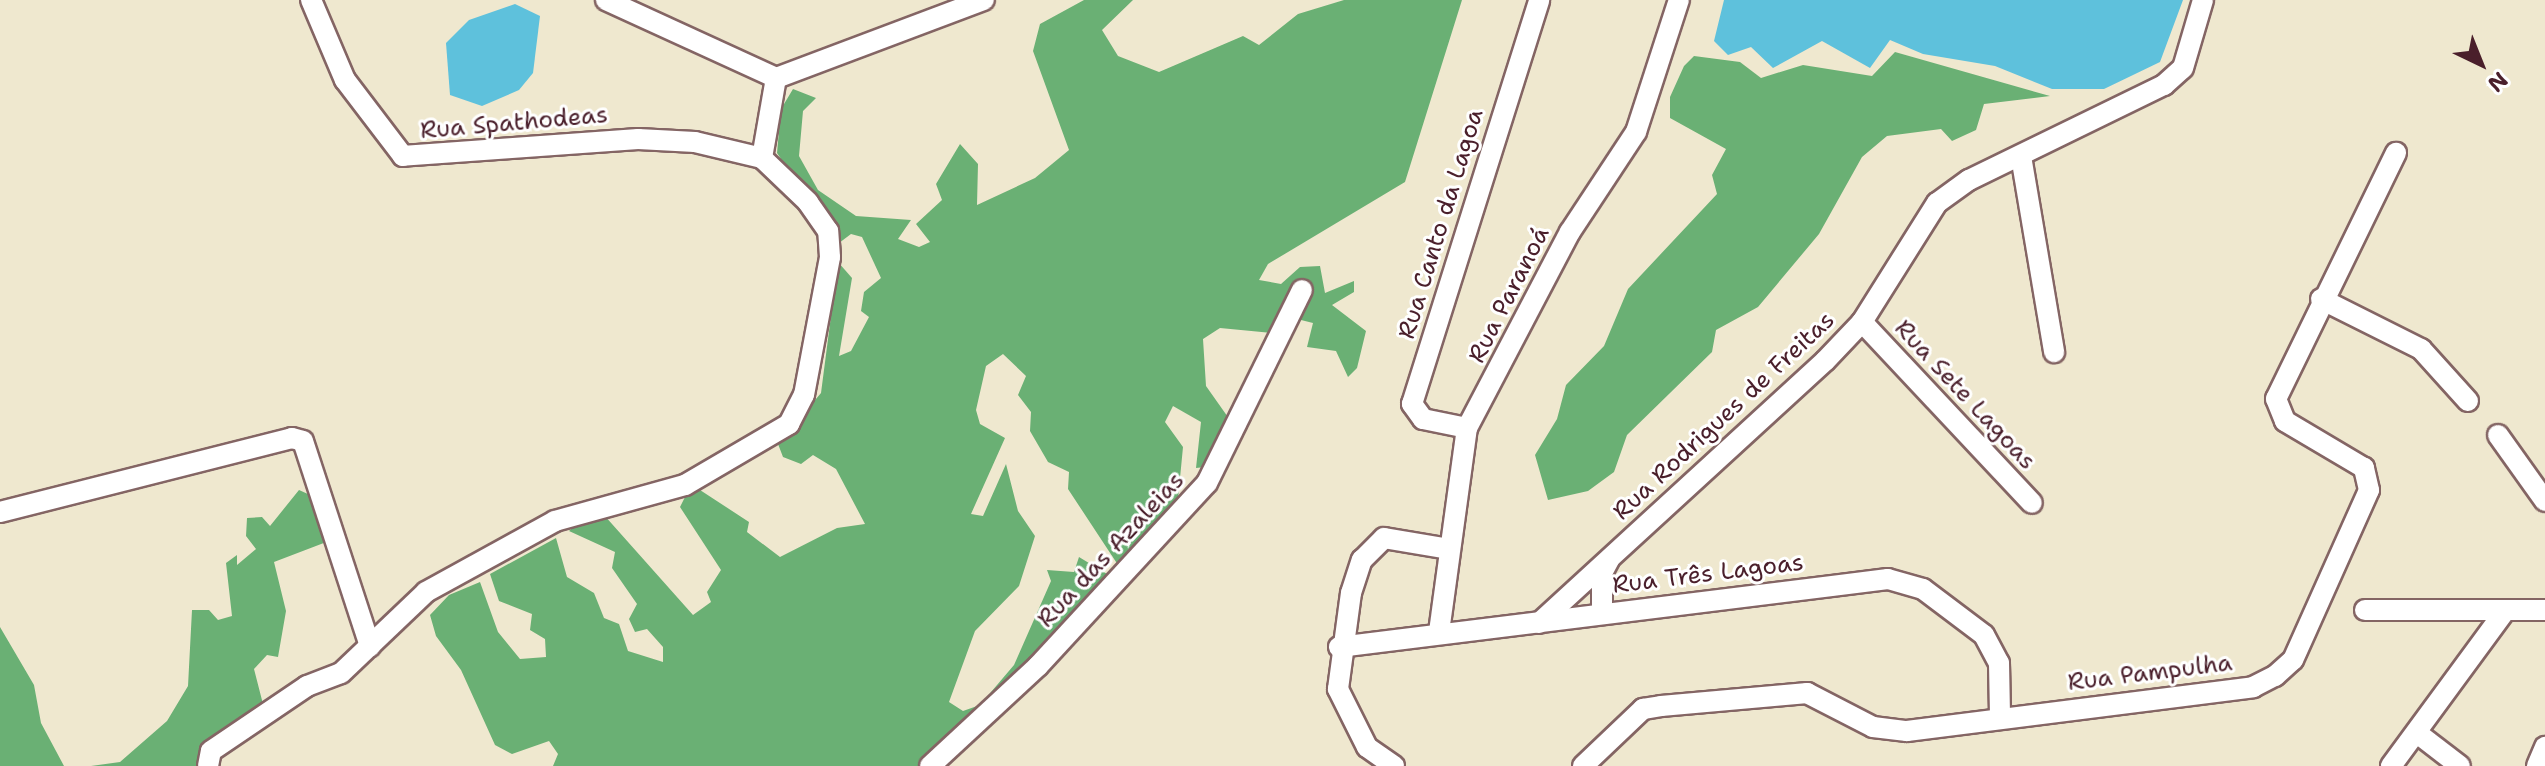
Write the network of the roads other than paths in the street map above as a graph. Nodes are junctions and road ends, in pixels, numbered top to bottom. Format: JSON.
{"nodes":[{"id":1,"x":311,"y":0,"type":"edge"},
{"id":2,"x":606,"y":0,"type":"edge"},
{"id":3,"x":984,"y":0,"type":"edge"},
{"id":4,"x":1539,"y":0,"type":"edge"},
{"id":5,"x":1679,"y":0,"type":"edge"},
{"id":6,"x":2203,"y":0,"type":"edge"},
{"id":7,"x":776,"y":78,"type":"junction"},
{"id":8,"x":2396,"y":153,"type":"dead end"},
{"id":9,"x":2021,"y":156,"type":"junction"},
{"id":10,"x":762,"y":158,"type":"junction"},
{"id":11,"x":1302,"y":290,"type":"dead end"},
{"id":12,"x":2321,"y":299,"type":"junction"},
{"id":13,"x":1862,"y":322,"type":"junction"},
{"id":14,"x":2054,"y":352,"type":"dead end"},
{"id":15,"x":2468,"y":401,"type":"dead end"},
{"id":16,"x":1467,"y":428,"type":"junction"},
{"id":17,"x":2498,"y":435,"type":"dead end"},
{"id":18,"x":2545,"y":501,"type":"edge"},
{"id":19,"x":2032,"y":503,"type":"dead end"},
{"id":20,"x":0,"y":512,"type":"edge"},
{"id":21,"x":1449,"y":549,"type":"junction"},
{"id":22,"x":1611,"y":557,"type":"junction"},
{"id":23,"x":2365,"y":610,"type":"dead end"},
{"id":24,"x":2545,"y":610,"type":"edge"},
{"id":25,"x":2504,"y":612,"type":"junction"},
{"id":26,"x":1602,"y":613,"type":"junction"},
{"id":27,"x":1539,"y":623,"type":"junction"},
{"id":28,"x":1439,"y":632,"type":"junction"},
{"id":29,"x":370,"y":646,"type":"junction"},
{"id":30,"x":1339,"y":647,"type":"junction"},
{"id":31,"x":2000,"y":716,"type":"junction"},
{"id":32,"x":2414,"y":737,"type":"junction"},
{"id":33,"x":208,"y":766,"type":"edge"},
{"id":34,"x":930,"y":766,"type":"edge"},
{"id":35,"x":1394,"y":766,"type":"edge"},
{"id":36,"x":1583,"y":766,"type":"edge"},
{"id":37,"x":2391,"y":766,"type":"edge"},
{"id":38,"x":2416,"y":766,"type":"edge"},
{"id":39,"x":2460,"y":766,"type":"edge"}],
"edges":[{"from":1,"to":10,"type":"street","name":"Rua Spathodeas"},
{"from":2,"to":7,"type":"street"},
{"from":3,"to":7,"type":"street"},
{"from":4,"to":16,"type":"street","name":"Rua Canto da Lagoa"},
{"from":5,"to":16,"type":"street","name":"Rua Paranoá"},
{"from":6,"to":9,"type":"street","name":"Rua Rodrigues de Freitas"},
{"from":7,"to":10,"type":"street"},
{"from":8,"to":12,"type":"street","name":"Rua Pampulha"},
{"from":9,"to":13,"type":"street","name":"Rua Rodrigues de Freitas"},
{"from":9,"to":14,"type":"street"},
{"from":10,"to":29,"type":"street"},
{"from":11,"to":34,"type":"street","name":"Rua das Azaleias"},
{"from":12,"to":15,"type":"street"},
{"from":12,"to":31,"type":"street","name":"Rua Pampulha"},
{"from":13,"to":19,"type":"street","name":"Rua Sete Lagoas"},
{"from":13,"to":22,"type":"street","name":"Rua Rodrigues de Freitas"},
{"from":16,"to":21,"type":"street","name":"Rua Paranoá"},
{"from":17,"to":18,"type":"street"},
{"from":20,"to":29,"type":"street"},
{"from":21,"to":28,"type":"street","name":"Rua Paranoá"},
{"from":21,"to":30,"type":"street"},
{"from":22,"to":26,"type":"street","name":"Rua Rodrigues de Freitas"},
{"from":22,"to":27,"type":"street","name":"Rua Rodrigues de Freitas"},
{"from":23,"to":25,"type":"street"},
{"from":24,"to":25,"type":"street"},
{"from":25,"to":32,"type":"street"},
{"from":26,"to":27,"type":"street","name":"Rua Três Lagoas"},
{"from":26,"to":31,"type":"street","name":"Rua Três Lagoas"},
{"from":27,"to":28,"type":"street","name":"Rua Três Lagoas"},
{"from":28,"to":30,"type":"street","name":"Rua Três Lagoas"},
{"from":29,"to":33,"type":"street"},
{"from":30,"to":35,"type":"street"},
{"from":31,"to":36,"type":"street","name":"Rua Pampulha"},
{"from":32,"to":37,"type":"street"},
{"from":32,"to":38,"type":"street"},
{"from":32,"to":39,"type":"street"}]}
